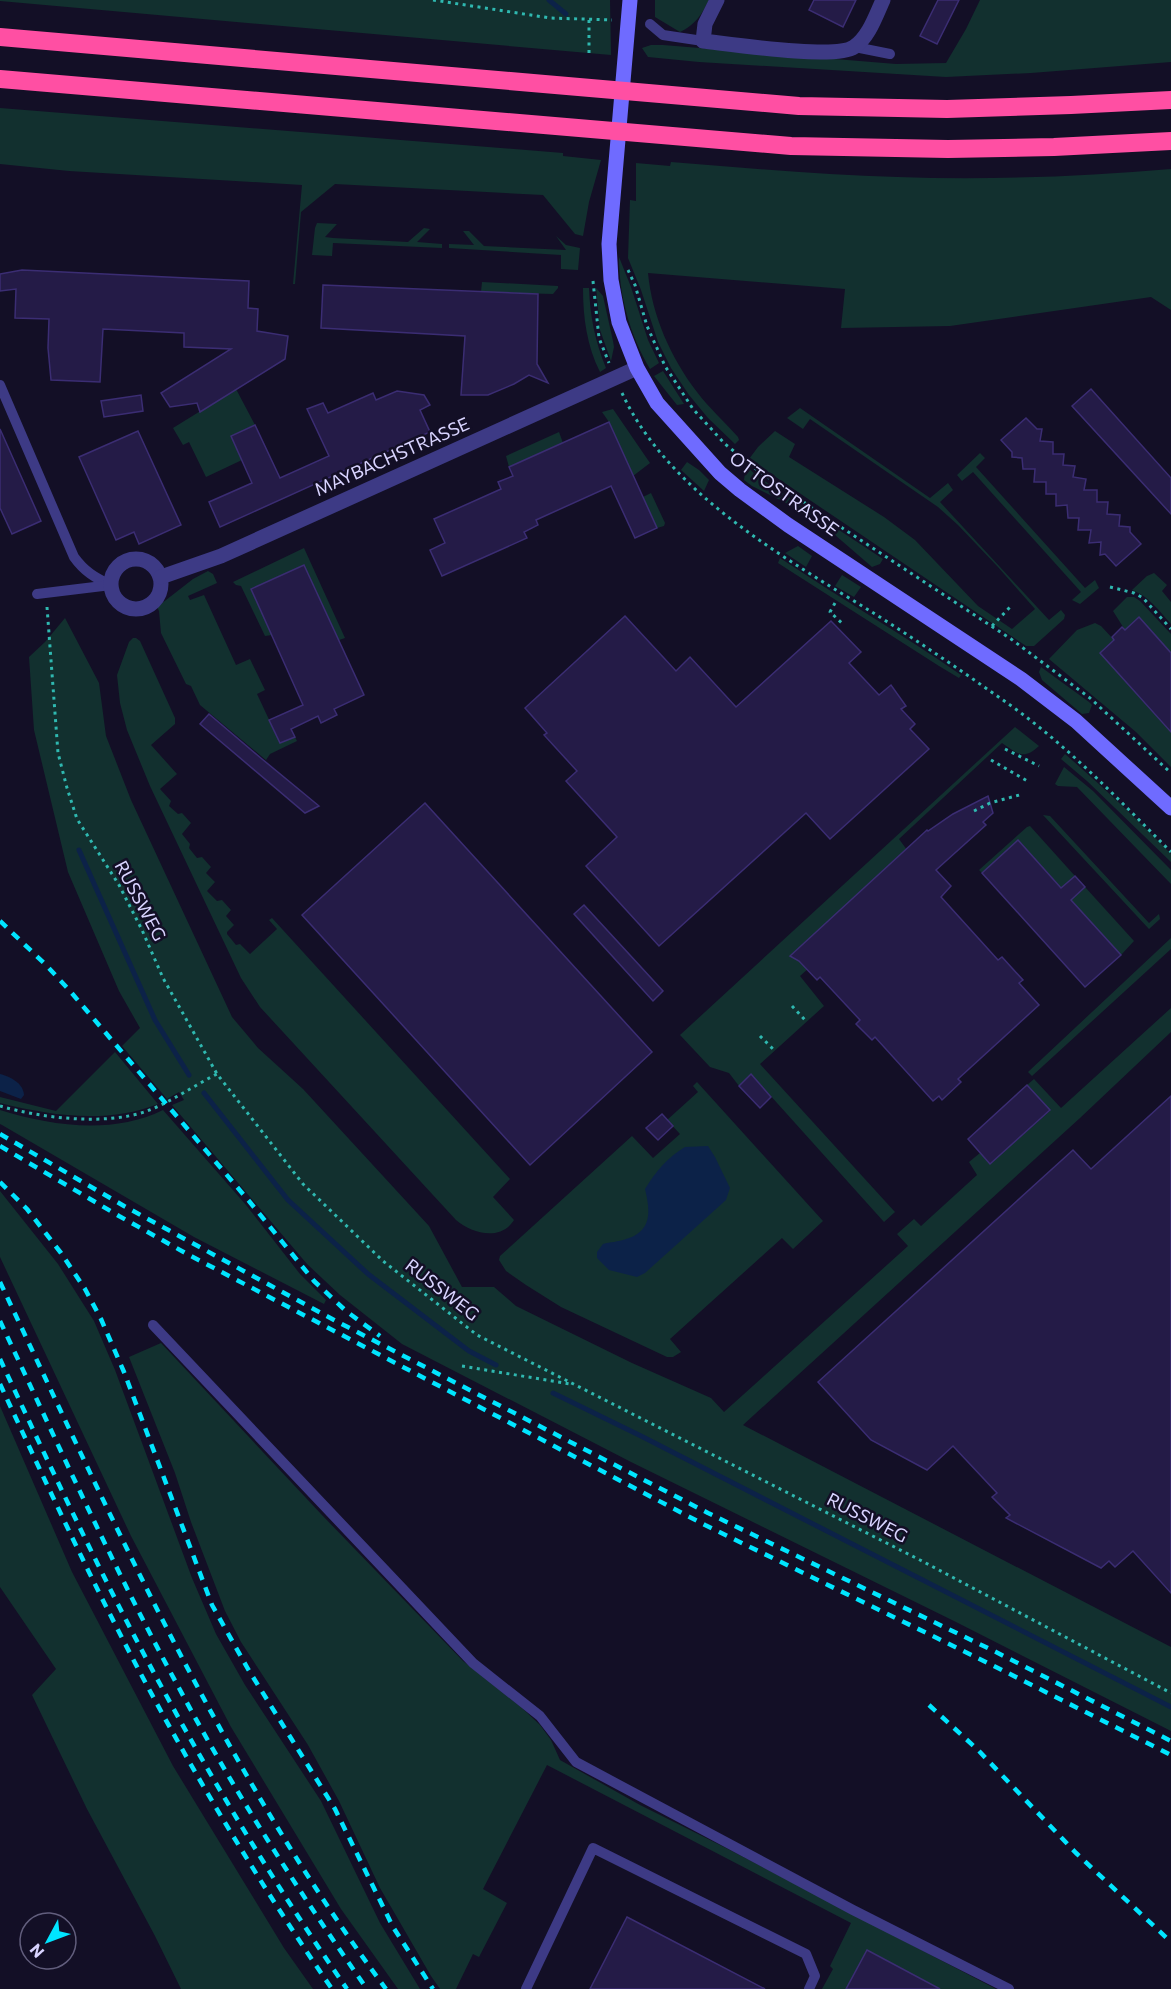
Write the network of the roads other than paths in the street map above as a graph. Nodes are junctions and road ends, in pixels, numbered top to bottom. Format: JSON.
{"nodes":[{"id":1,"x":630,"y":0,"type":"edge"},
{"id":2,"x":717,"y":0,"type":"edge"},
{"id":3,"x":883,"y":0,"type":"edge"},
{"id":4,"x":650,"y":24,"type":"dead end"},
{"id":5,"x":0,"y":37,"type":"edge"},
{"id":6,"x":703,"y":41,"type":"junction"},
{"id":7,"x":855,"y":47,"type":"junction"},
{"id":8,"x":890,"y":54,"type":"dead end"},
{"id":9,"x":0,"y":79,"type":"edge"},
{"id":10,"x":1171,"y":100,"type":"edge"},
{"id":11,"x":1171,"y":141,"type":"edge"},
{"id":12,"x":636,"y":368,"type":"junction"},
{"id":13,"x":0,"y":385,"type":"edge"},
{"id":14,"x":161,"y":577,"type":"junction"},
{"id":15,"x":111,"y":585,"type":"junction"},
{"id":16,"x":41,"y":594,"type":"road end"},
{"id":17,"x":1171,"y":808,"type":"edge"},
{"id":18,"x":153,"y":1325,"type":"dead end"},
{"id":19,"x":526,"y":1989,"type":"edge"},
{"id":20,"x":809,"y":1989,"type":"edge"},
{"id":21,"x":1009,"y":1989,"type":"edge"}],
"edges":[{"from":1,"to":12,"type":"main road","name":"OTTOSTRASSE"},
{"from":2,"to":6,"type":"street"},
{"from":3,"to":7,"type":"street"},
{"from":4,"to":6,"type":"lane"},
{"from":5,"to":10,"type":"highway"},
{"from":6,"to":7,"type":"street"},
{"from":7,"to":8,"type":"lane"},
{"from":9,"to":11,"type":"highway"},
{"from":12,"to":14,"type":"street","name":"MAYBACHSTRASSE"},
{"from":12,"to":17,"type":"main road","name":"OTTOSTRASSE"},
{"from":13,"to":15,"type":"lane"},
{"from":14,"to":15,"type":"street"},
{"from":14,"to":15,"type":"street"},
{"from":15,"to":16,"type":"lane"},
{"from":18,"to":21,"type":"lane"},
{"from":19,"to":20,"type":"lane"}]}
